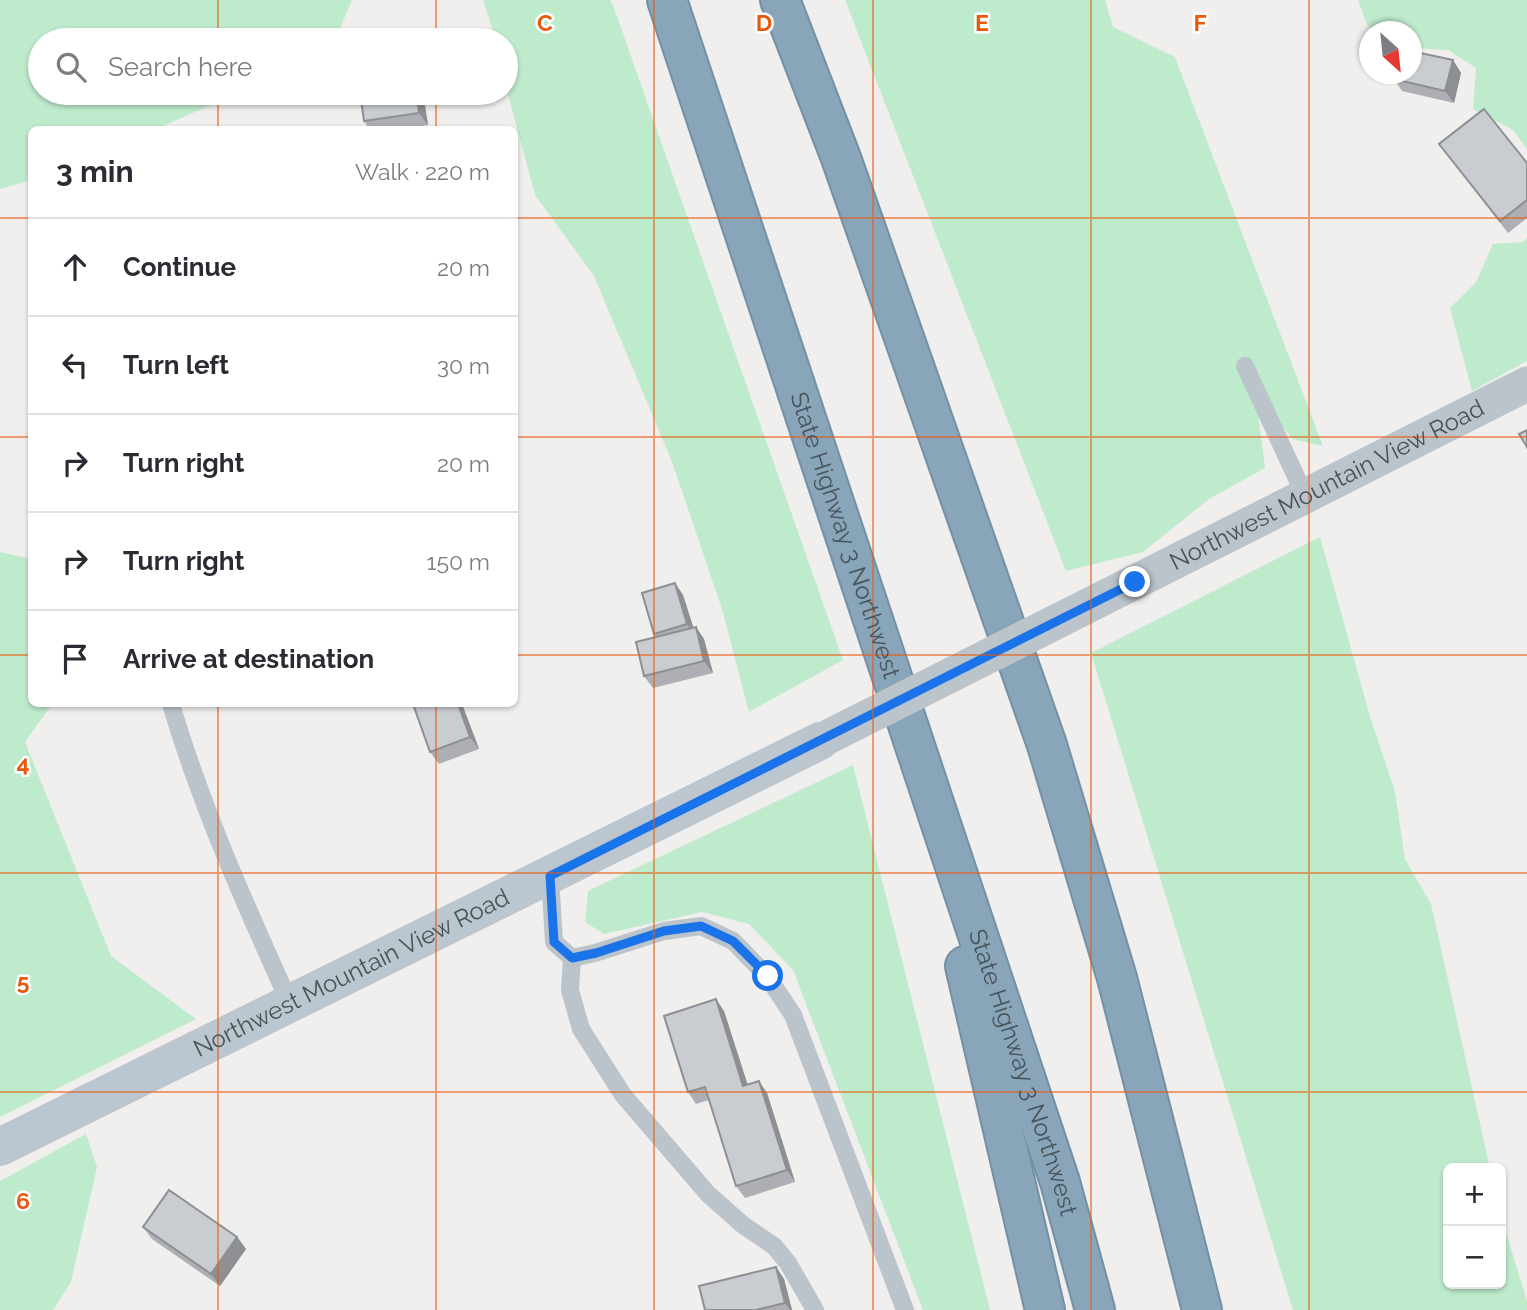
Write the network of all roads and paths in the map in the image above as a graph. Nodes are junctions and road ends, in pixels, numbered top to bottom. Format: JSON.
{"nodes":[{"id":1,"x":667,"y":0,"type":"edge"},
{"id":2,"x":780,"y":0,"type":"edge"},
{"id":3,"x":1245,"y":366,"type":"dead end"},
{"id":4,"x":1527,"y":384,"type":"edge"},
{"id":5,"x":1305,"y":496,"type":"junction"},
{"id":6,"x":172,"y":707,"type":"edge"},
{"id":7,"x":912,"y":732,"type":"junction"},
{"id":8,"x":820,"y":741,"type":"joint"},
{"id":9,"x":550,"y":876,"type":"junction"},
{"id":10,"x":572,"y":958,"type":"junction"},
{"id":11,"x":1116,"y":978,"type":"junction"},
{"id":12,"x":290,"y":1004,"type":"junction"},
{"id":13,"x":0,"y":1147,"type":"edge"},
{"id":14,"x":815,"y":1310,"type":"edge"},
{"id":15,"x":905,"y":1310,"type":"edge"},
{"id":16,"x":1045,"y":1310,"type":"edge"},
{"id":17,"x":1095,"y":1310,"type":"edge"},
{"id":18,"x":1202,"y":1310,"type":"edge"},
{"id":19,"x":1224,"y":1310,"type":"edge"}],
"edges":[{"from":1,"to":7,"type":"highway","name":"State Highway 3 Northwest"},
{"from":2,"to":11,"type":"highway"},
{"from":3,"to":5,"type":"lane"},
{"from":4,"to":5,"type":"street","name":"Northwest Mountain View Road"},
{"from":5,"to":8,"type":"street","name":"Northwest Mountain View Road","bridge":true},
{"from":6,"to":12,"type":"lane"},
{"from":7,"to":16,"type":"highway"},
{"from":7,"to":17,"type":"highway","name":"State Highway 3 Northwest"},
{"from":8,"to":9,"type":"street","name":"Northwest Mountain View Road"},
{"from":9,"to":10,"type":"lane"},
{"from":9,"to":12,"type":"street","name":"Northwest Mountain View Road"},
{"from":10,"to":14,"type":"lane"},
{"from":10,"to":15,"type":"lane"},
{"from":11,"to":18,"type":"highway"},
{"from":11,"to":19,"type":"highway"},
{"from":12,"to":13,"type":"street","name":"Northwest Mountain View Road"}]}
